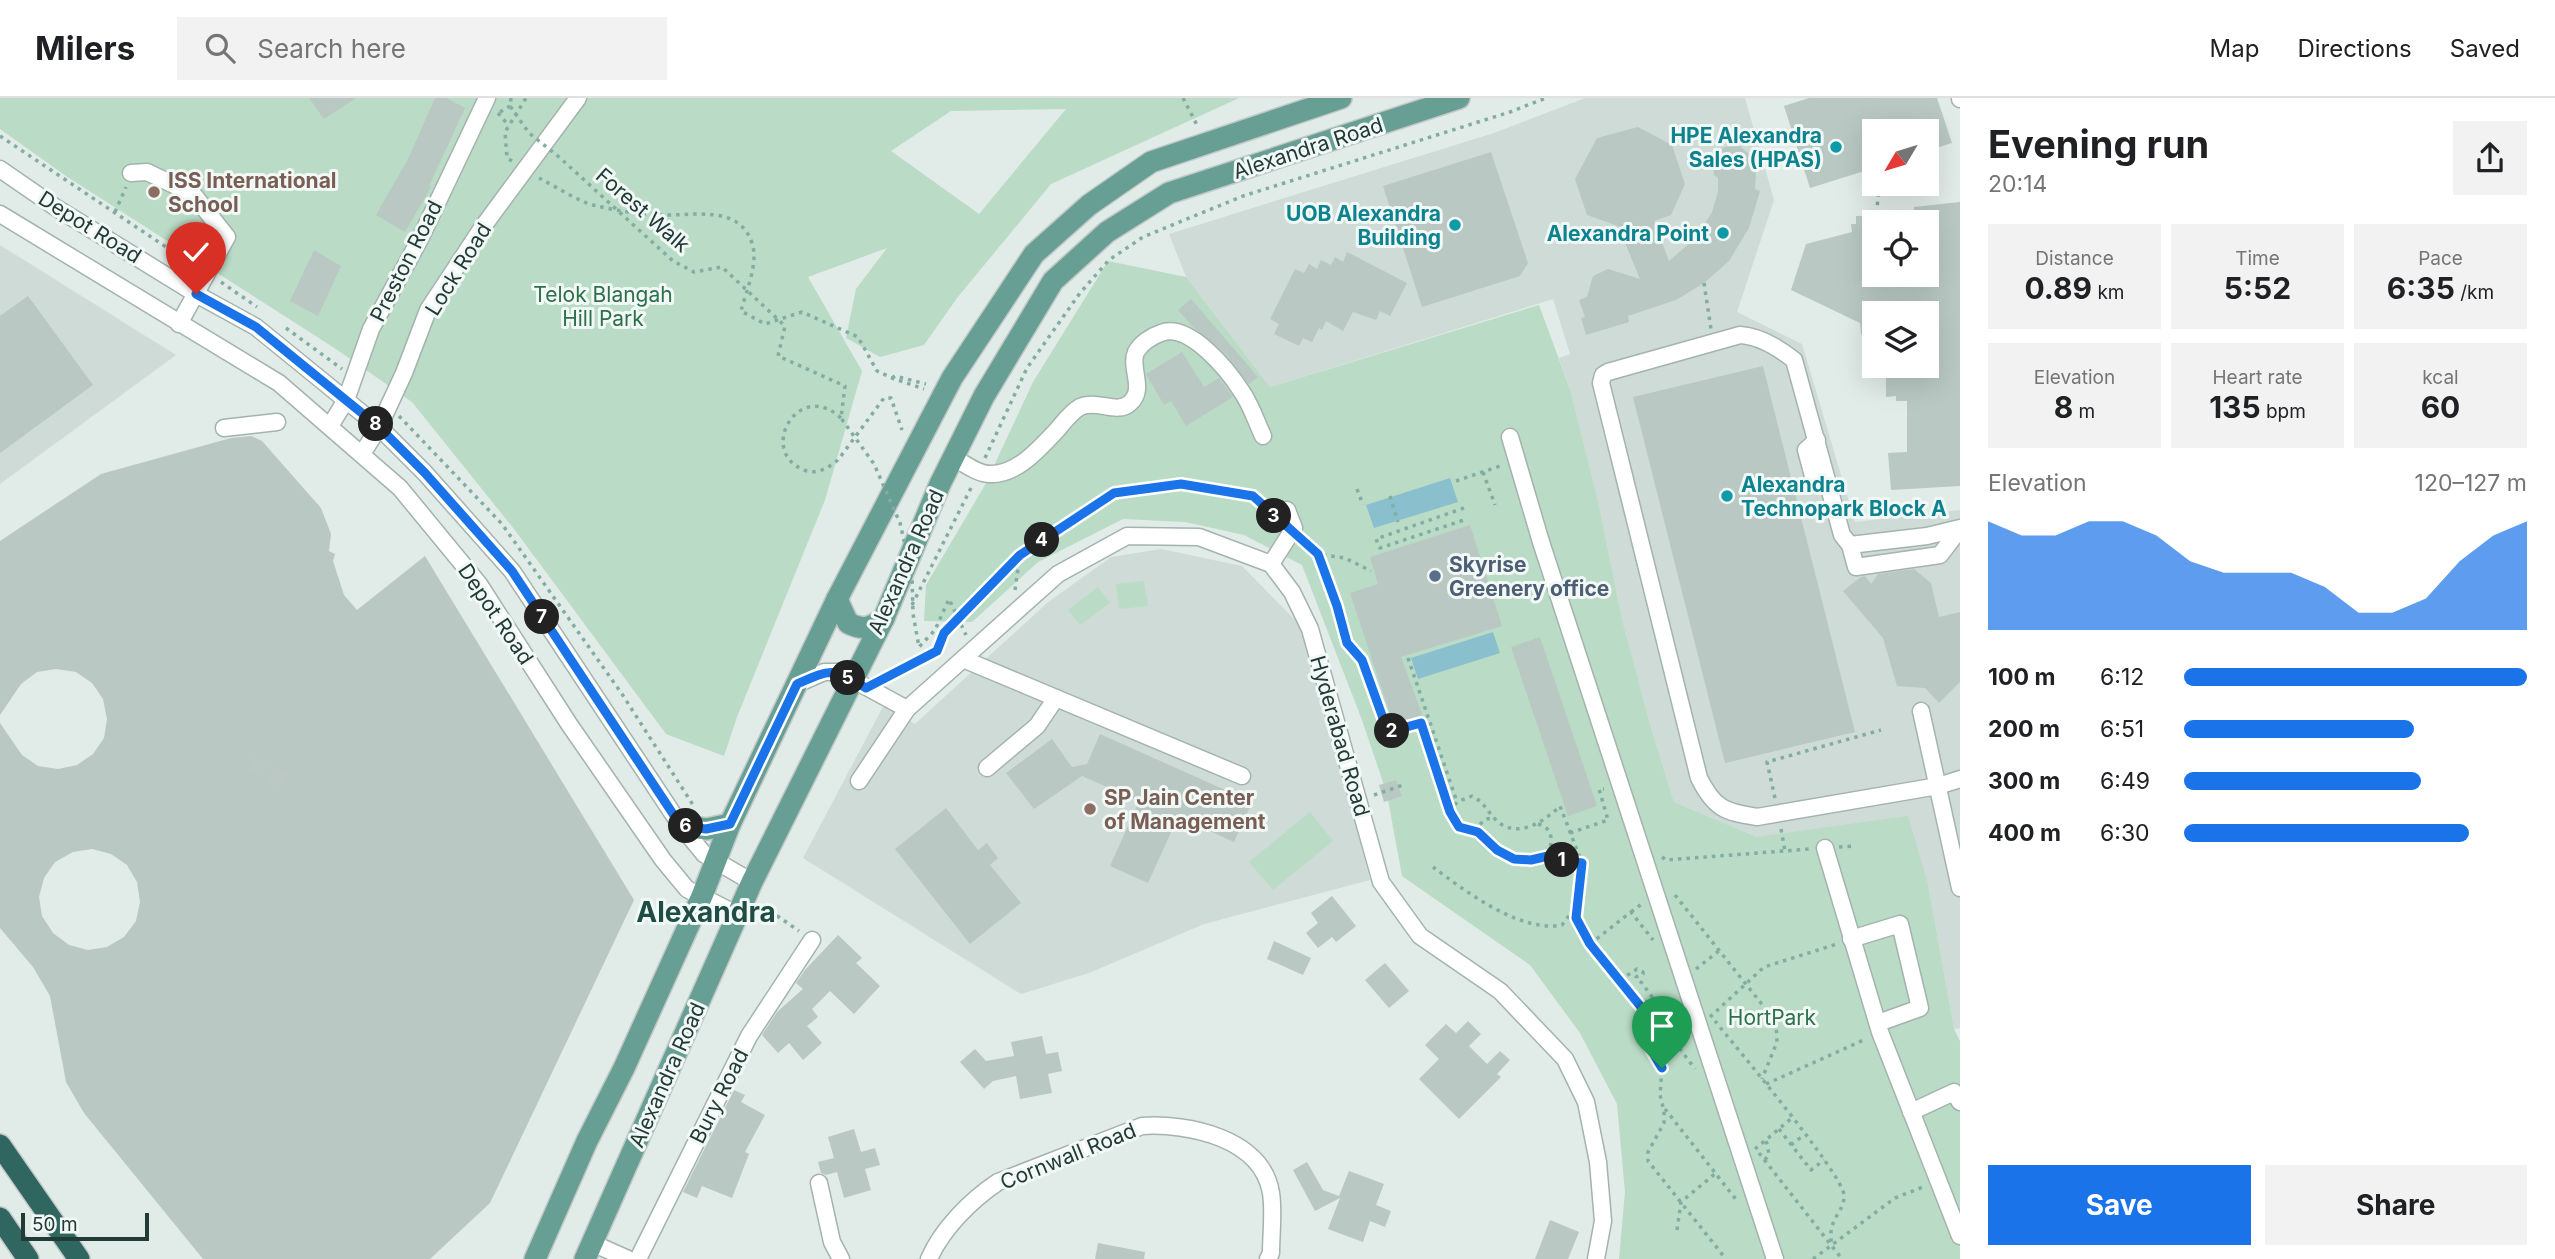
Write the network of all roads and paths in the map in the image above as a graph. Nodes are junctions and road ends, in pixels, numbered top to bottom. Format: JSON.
{"nodes":[{"id":1,"x":486,"y":98,"type":"edge"},
{"id":2,"x":511,"y":98,"type":"edge"},
{"id":3,"x":526,"y":98,"type":"edge"},
{"id":4,"x":578,"y":98,"type":"edge"},
{"id":5,"x":1184,"y":98,"type":"edge"},
{"id":6,"x":1340,"y":98,"type":"edge"},
{"id":7,"x":1459,"y":98,"type":"edge"},
{"id":8,"x":1546,"y":98,"type":"edge"},
{"id":9,"x":498,"y":113,"type":"dead end"},
{"id":10,"x":509,"y":126,"type":"junction"},
{"id":11,"x":1198,"y":127,"type":"dead end"},
{"id":12,"x":507,"y":158,"type":"dead end"},
{"id":13,"x":0,"y":169,"type":"edge"},
{"id":14,"x":525,"y":170,"type":"junction"},
{"id":15,"x":131,"y":173,"type":"dead end"},
{"id":16,"x":125,"y":193,"type":"dead end"},
{"id":17,"x":115,"y":212,"type":"dead end"},
{"id":18,"x":0,"y":214,"type":"edge"},
{"id":19,"x":1704,"y":282,"type":"dead end"},
{"id":20,"x":196,"y":294,"type":"junction"},
{"id":21,"x":179,"y":324,"type":"junction"},
{"id":22,"x":1713,"y":342,"type":"junction"},
{"id":23,"x":925,"y":386,"type":"dead end"},
{"id":24,"x":346,"y":400,"type":"junction"},
{"id":25,"x":841,"y":418,"type":"junction"},
{"id":26,"x":277,"y":422,"type":"dead end"},
{"id":27,"x":330,"y":426,"type":"junction"},
{"id":28,"x":379,"y":427,"type":"junction"},
{"id":29,"x":224,"y":428,"type":"dead end"},
{"id":30,"x":902,"y":430,"type":"dead end"},
{"id":31,"x":1263,"y":436,"type":"dead end"},
{"id":32,"x":1510,"y":437,"type":"dead end"},
{"id":33,"x":362,"y":454,"type":"junction"},
{"id":34,"x":953,"y":457,"type":"junction"},
{"id":35,"x":979,"y":471,"type":"junction"},
{"id":36,"x":1455,"y":481,"type":"dead end"},
{"id":37,"x":1357,"y":489,"type":"dead end"},
{"id":38,"x":1390,"y":496,"type":"dead end"},
{"id":39,"x":1363,"y":505,"type":"dead end"},
{"id":40,"x":1495,"y":505,"type":"dead end"},
{"id":41,"x":1464,"y":508,"type":"dead end"},
{"id":42,"x":1287,"y":510,"type":"dead end"},
{"id":43,"x":1467,"y":519,"type":"dead end"},
{"id":44,"x":1398,"y":522,"type":"dead end"},
{"id":45,"x":1960,"y":529,"type":"edge"},
{"id":46,"x":1292,"y":532,"type":"junction"},
{"id":47,"x":1318,"y":554,"type":"junction"},
{"id":48,"x":1020,"y":555,"type":"junction"},
{"id":49,"x":1271,"y":564,"type":"junction"},
{"id":50,"x":1371,"y":570,"type":"dead end"},
{"id":51,"x":1006,"y":598,"type":"dead end"},
{"id":52,"x":837,"y":599,"type":"junction"},
{"id":53,"x":907,"y":615,"type":"dead end"},
{"id":54,"x":884,"y":618,"type":"junction"},
{"id":55,"x":937,"y":651,"type":"junction"},
{"id":56,"x":957,"y":651,"type":"junction"},
{"id":57,"x":1408,"y":658,"type":"dead end"},
{"id":58,"x":797,"y":684,"type":"junction"},
{"id":59,"x":859,"y":684,"type":"junction"},
{"id":60,"x":1056,"y":698,"type":"junction"},
{"id":61,"x":907,"y":709,"type":"junction"},
{"id":62,"x":1921,"y":711,"type":"dead end"},
{"id":63,"x":1881,"y":730,"type":"dead end"},
{"id":64,"x":987,"y":768,"type":"dead end"},
{"id":65,"x":1242,"y":776,"type":"dead end"},
{"id":66,"x":1960,"y":779,"type":"edge"},
{"id":67,"x":859,"y":781,"type":"dead end"},
{"id":68,"x":1406,"y":783,"type":"dead end"},
{"id":69,"x":1938,"y":786,"type":"junction"},
{"id":70,"x":1359,"y":801,"type":"junction"},
{"id":71,"x":1457,"y":802,"type":"junction"},
{"id":72,"x":1450,"y":812,"type":"junction"},
{"id":73,"x":1779,"y":813,"type":"junction"},
{"id":74,"x":1493,"y":818,"type":"junction"},
{"id":75,"x":730,"y":824,"type":"junction"},
{"id":76,"x":1538,"y":824,"type":"junction"},
{"id":77,"x":681,"y":826,"type":"junction"},
{"id":78,"x":1478,"y":832,"type":"junction"},
{"id":79,"x":1635,"y":832,"type":"junction"},
{"id":80,"x":1570,"y":833,"type":"junction"},
{"id":81,"x":1854,"y":846,"type":"dead end"},
{"id":82,"x":1825,"y":848,"type":"junction"},
{"id":83,"x":1785,"y":851,"type":"junction"},
{"id":84,"x":1548,"y":856,"type":"junction"},
{"id":85,"x":715,"y":860,"type":"junction"},
{"id":86,"x":1582,"y":863,"type":"junction"},
{"id":87,"x":1433,"y":867,"type":"dead end"},
{"id":88,"x":752,"y":882,"type":"junction"},
{"id":89,"x":1960,"y":888,"type":"edge"},
{"id":90,"x":1674,"y":894,"type":"dead end"},
{"id":91,"x":702,"y":896,"type":"junction"},
{"id":92,"x":1577,"y":904,"type":"junction"},
{"id":93,"x":747,"y":915,"type":"junction"},
{"id":94,"x":1851,"y":939,"type":"junction"},
{"id":95,"x":812,"y":940,"type":"joint"},
{"id":96,"x":1654,"y":941,"type":"dead end"},
{"id":97,"x":1590,"y":944,"type":"junction"},
{"id":98,"x":1720,"y":950,"type":"junction"},
{"id":99,"x":1683,"y":979,"type":"junction"},
{"id":100,"x":1620,"y":980,"type":"junction"},
{"id":101,"x":1745,"y":983,"type":"junction"},
{"id":102,"x":1642,"y":1006,"type":"junction"},
{"id":103,"x":1704,"y":1007,"type":"dead end"},
{"id":104,"x":1704,"y":1020,"type":"junction"},
{"id":105,"x":1879,"y":1027,"type":"junction"},
{"id":106,"x":1654,"y":1056,"type":"junction"},
{"id":107,"x":1762,"y":1079,"type":"junction"},
{"id":108,"x":1766,"y":1084,"type":"junction"},
{"id":109,"x":1960,"y":1102,"type":"edge"},
{"id":110,"x":1663,"y":1106,"type":"junction"},
{"id":111,"x":1911,"y":1112,"type":"junction"},
{"id":112,"x":1792,"y":1118,"type":"junction"},
{"id":113,"x":1779,"y":1129,"type":"junction"},
{"id":114,"x":1804,"y":1135,"type":"junction"},
{"id":115,"x":1765,"y":1140,"type":"junction"},
{"id":116,"x":0,"y":1144,"type":"edge"},
{"id":117,"x":1791,"y":1145,"type":"junction"},
{"id":118,"x":1758,"y":1146,"type":"dead end"},
{"id":119,"x":1765,"y":1160,"type":"dead end"},
{"id":120,"x":1824,"y":1160,"type":"junction"},
{"id":121,"x":1716,"y":1173,"type":"junction"},
{"id":122,"x":1938,"y":1181,"type":"junction"},
{"id":123,"x":819,"y":1183,"type":"dead end"},
{"id":124,"x":1681,"y":1202,"type":"junction"},
{"id":125,"x":1739,"y":1203,"type":"dead end"},
{"id":126,"x":0,"y":1218,"type":"edge"},
{"id":127,"x":1677,"y":1230,"type":"dead end"},
{"id":128,"x":1960,"y":1236,"type":"edge"},
{"id":129,"x":1832,"y":1245,"type":"junction"},
{"id":130,"x":588,"y":1251,"type":"edge"},
{"id":131,"x":28,"y":1259,"type":"edge"},
{"id":132,"x":79,"y":1259,"type":"edge"},
{"id":133,"x":535,"y":1259,"type":"edge"},
{"id":134,"x":628,"y":1259,"type":"edge"},
{"id":135,"x":638,"y":1259,"type":"edge"},
{"id":136,"x":841,"y":1259,"type":"edge"},
{"id":137,"x":929,"y":1259,"type":"edge"},
{"id":138,"x":1268,"y":1259,"type":"edge"},
{"id":139,"x":1596,"y":1259,"type":"edge"},
{"id":140,"x":1726,"y":1259,"type":"edge"},
{"id":141,"x":1775,"y":1259,"type":"edge"},
{"id":142,"x":1813,"y":1259,"type":"edge"}],
"edges":[{"from":1,"to":24,"type":"street","name":"Preston Road"},
{"from":2,"to":25,"type":"path","name":"Forest Walk","bridge":true},
{"from":3,"to":10,"type":"path"},
{"from":4,"to":14,"type":"street","name":"Lock Road"},
{"from":5,"to":11,"type":"path"},
{"from":6,"to":52,"type":"main road","name":"Alexandra Road"},
{"from":7,"to":34,"type":"main road","name":"Alexandra Road"},
{"from":8,"to":35,"type":"path"},
{"from":9,"to":10,"type":"path"},
{"from":10,"to":12,"type":"path"},
{"from":13,"to":20,"type":"street","name":"Depot Road"},
{"from":14,"to":23,"type":"path"},
{"from":14,"to":28,"type":"street","name":"Lock Road"},
{"from":15,"to":20,"type":"street"},
{"from":16,"to":17,"type":"path"},
{"from":18,"to":21,"type":"street","name":"Depot Road"},
{"from":19,"to":22,"type":"path"},
{"from":20,"to":21,"type":"street"},
{"from":20,"to":24,"type":"street","name":"Depot Road"},
{"from":21,"to":27,"type":"street","name":"Depot Road"},
{"from":22,"to":45,"type":"street"},
{"from":22,"to":73,"type":"street"},
{"from":24,"to":27,"type":"street","name":"Preston Road"},
{"from":24,"to":28,"type":"street","name":"Depot Road"},
{"from":25,"to":30,"type":"path"},
{"from":25,"to":56,"type":"path","bridge":true},
{"from":26,"to":29,"type":"street"},
{"from":27,"to":33,"type":"street","name":"Depot Road"},
{"from":28,"to":33,"type":"street","name":"Lock Road"},
{"from":28,"to":77,"type":"street","name":"Depot Road"},
{"from":31,"to":35,"type":"street"},
{"from":32,"to":79,"type":"street"},
{"from":33,"to":91,"type":"street","name":"Depot Road"},
{"from":34,"to":35,"type":"street"},
{"from":34,"to":54,"type":"main road","name":"Alexandra Road"},
{"from":35,"to":53,"type":"path"},
{"from":36,"to":40,"type":"path"},
{"from":37,"to":39,"type":"path"},
{"from":38,"to":44,"type":"path"},
{"from":41,"to":43,"type":"path"},
{"from":42,"to":46,"type":"street"},
{"from":46,"to":47,"type":"path"},
{"from":46,"to":48,"type":"path"},
{"from":46,"to":49,"type":"street"},
{"from":47,"to":50,"type":"path"},
{"from":47,"to":72,"type":"path"},
{"from":48,"to":51,"type":"path"},
{"from":48,"to":55,"type":"path"},
{"from":49,"to":56,"type":"street"},
{"from":49,"to":70,"type":"street","name":"Hyderabad Road"},
{"from":52,"to":54,"type":"main road"},
{"from":52,"to":58,"type":"main road","name":"Alexandra Road"},
{"from":54,"to":59,"type":"main road","name":"Alexandra Road"},
{"from":55,"to":56,"type":"path"},
{"from":55,"to":59,"type":"path"},
{"from":56,"to":60,"type":"street"},
{"from":56,"to":61,"type":"street"},
{"from":57,"to":71,"type":"path"},
{"from":58,"to":59,"type":"street"},
{"from":58,"to":75,"type":"main road","name":"Alexandra Road"},
{"from":59,"to":61,"type":"street"},
{"from":59,"to":88,"type":"main road","name":"Alexandra Road"},
{"from":60,"to":64,"type":"street"},
{"from":60,"to":65,"type":"street"},
{"from":61,"to":67,"type":"street"},
{"from":62,"to":69,"type":"street"},
{"from":63,"to":73,"type":"path"},
{"from":66,"to":69,"type":"street"},
{"from":68,"to":70,"type":"path"},
{"from":69,"to":73,"type":"street"},
{"from":69,"to":89,"type":"street"},
{"from":70,"to":139,"type":"street","name":"Hyderabad Road"},
{"from":71,"to":72,"type":"path"},
{"from":71,"to":74,"type":"path"},
{"from":72,"to":78,"type":"path"},
{"from":73,"to":83,"type":"path"},
{"from":74,"to":76,"type":"path"},
{"from":74,"to":78,"type":"path"},
{"from":75,"to":77,"type":"main road"},
{"from":75,"to":85,"type":"main road","name":"Alexandra Road"},
{"from":76,"to":80,"type":"path"},
{"from":76,"to":84,"type":"path"},
{"from":77,"to":85,"type":"street","name":"Depot Road"},
{"from":78,"to":84,"type":"path"},
{"from":79,"to":80,"type":"path"},
{"from":79,"to":83,"type":"path"},
{"from":79,"to":99,"type":"street"},
{"from":80,"to":86,"type":"path"},
{"from":81,"to":82,"type":"path"},
{"from":82,"to":83,"type":"path"},
{"from":82,"to":94,"type":"street"},
{"from":84,"to":86,"type":"path"},
{"from":85,"to":88,"type":"street","name":"Depot Road"},
{"from":85,"to":91,"type":"main road","name":"Alexandra Road"},
{"from":86,"to":92,"type":"path"},
{"from":87,"to":92,"type":"path"},
{"from":88,"to":93,"type":"main road","name":"Alexandra Road"},
{"from":90,"to":98,"type":"path"},
{"from":91,"to":93,"type":"street","name":"Depot Road"},
{"from":91,"to":133,"type":"main road","name":"Alexandra Road"},
{"from":92,"to":97,"type":"path"},
{"from":93,"to":95,"type":"path"},
{"from":93,"to":130,"type":"main road","name":"Alexandra Road"},
{"from":94,"to":101,"type":"path"},
{"from":94,"to":105,"type":"street"},
{"from":94,"to":105,"type":"street"},
{"from":95,"to":135,"type":"street","name":"Bury Road"},
{"from":96,"to":97,"type":"path"},
{"from":97,"to":100,"type":"path"},
{"from":98,"to":99,"type":"path"},
{"from":98,"to":101,"type":"path"},
{"from":99,"to":104,"type":"street"},
{"from":100,"to":102,"type":"path"},
{"from":100,"to":102,"type":"path"},
{"from":101,"to":104,"type":"path"},
{"from":101,"to":107,"type":"path"},
{"from":102,"to":106,"type":"path"},
{"from":103,"to":104,"type":"path"},
{"from":104,"to":106,"type":"path"},
{"from":104,"to":107,"type":"path"},
{"from":104,"to":141,"type":"street"},
{"from":105,"to":108,"type":"path"},
{"from":105,"to":111,"type":"street"},
{"from":106,"to":110,"type":"path"},
{"from":107,"to":108,"type":"path"},
{"from":108,"to":112,"type":"path"},
{"from":109,"to":111,"type":"street"},
{"from":110,"to":121,"type":"path"},
{"from":110,"to":124,"type":"path"},
{"from":111,"to":122,"type":"street"},
{"from":112,"to":113,"type":"path"},
{"from":112,"to":114,"type":"path"},
{"from":113,"to":115,"type":"path"},
{"from":113,"to":117,"type":"path"},
{"from":114,"to":117,"type":"path"},
{"from":114,"to":120,"type":"path"},
{"from":115,"to":118,"type":"path"},
{"from":115,"to":119,"type":"path"},
{"from":116,"to":132,"type":"highway"},
{"from":117,"to":120,"type":"path"},
{"from":120,"to":129,"type":"path"},
{"from":121,"to":124,"type":"path"},
{"from":121,"to":125,"type":"path"},
{"from":122,"to":128,"type":"street"},
{"from":122,"to":129,"type":"path"},
{"from":123,"to":136,"type":"street"},
{"from":124,"to":127,"type":"path"},
{"from":124,"to":140,"type":"path"},
{"from":126,"to":131,"type":"highway"},
{"from":129,"to":142,"type":"path"},
{"from":130,"to":134,"type":"street"},
{"from":137,"to":138,"type":"street","name":"Cornwall Road"}]}
